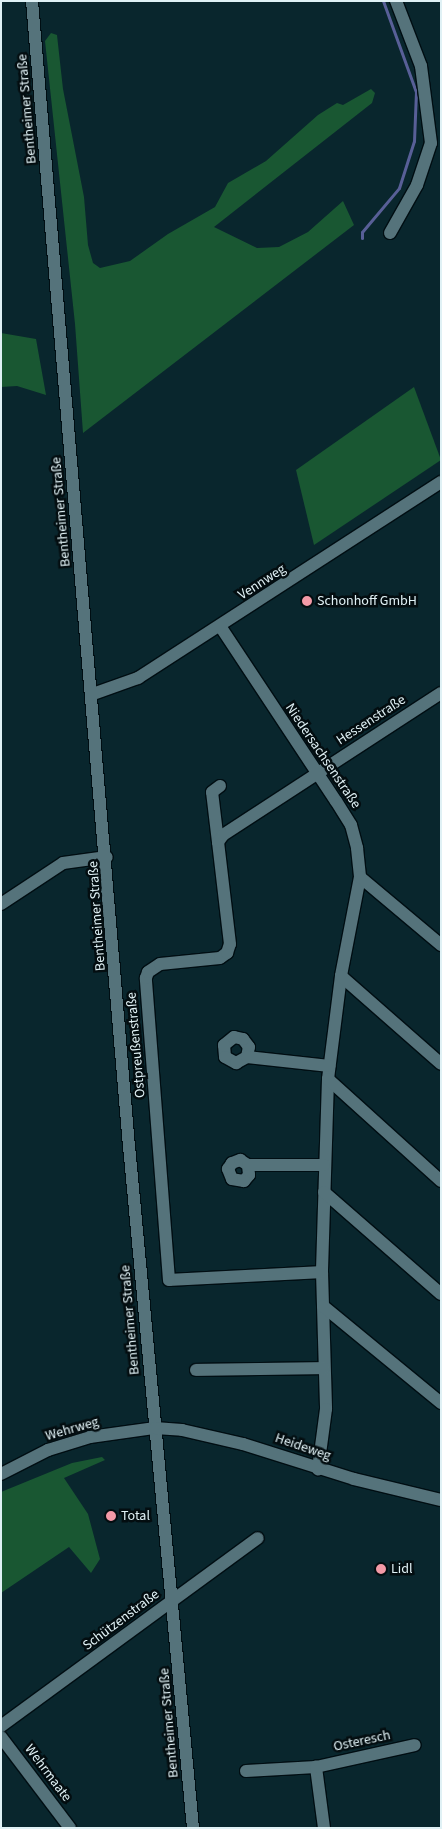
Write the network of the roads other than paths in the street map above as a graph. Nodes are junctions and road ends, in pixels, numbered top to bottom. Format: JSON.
{"nodes":[{"id":1,"x":32,"y":1,"type":"edge"},
{"id":2,"x":396,"y":1,"type":"edge"},
{"id":3,"x":436,"y":144,"type":"edge"},
{"id":4,"x":390,"y":233,"type":"dead end"},
{"id":5,"x":441,"y":482,"type":"edge"},
{"id":6,"x":220,"y":626,"type":"junction"},
{"id":7,"x":441,"y":693,"type":"edge"},
{"id":8,"x":93,"y":694,"type":"junction"},
{"id":9,"x":317,"y":773,"type":"junction"},
{"id":10,"x":220,"y":786,"type":"dead end"},
{"id":11,"x":218,"y":842,"type":"junction"},
{"id":12,"x":107,"y":857,"type":"junction"},
{"id":13,"x":360,"y":877,"type":"junction"},
{"id":14,"x":1,"y":904,"type":"edge"},
{"id":15,"x":441,"y":945,"type":"edge"},
{"id":16,"x":341,"y":976,"type":"junction"},
{"id":17,"x":247,"y":1057,"type":"dead end"},
{"id":18,"x":441,"y":1064,"type":"edge"},
{"id":19,"x":330,"y":1066,"type":"junction"},
{"id":20,"x":328,"y":1079,"type":"junction"},
{"id":21,"x":248,"y":1164,"type":"dead end"},
{"id":22,"x":324,"y":1165,"type":"junction"},
{"id":23,"x":441,"y":1181,"type":"edge"},
{"id":24,"x":324,"y":1192,"type":"junction"},
{"id":25,"x":322,"y":1272,"type":"junction"},
{"id":26,"x":441,"y":1294,"type":"edge"},
{"id":27,"x":323,"y":1306,"type":"junction"},
{"id":28,"x":324,"y":1368,"type":"junction"},
{"id":29,"x":196,"y":1370,"type":"dead end"},
{"id":30,"x":441,"y":1403,"type":"edge"},
{"id":31,"x":155,"y":1428,"type":"junction"},
{"id":32,"x":318,"y":1469,"type":"junction"},
{"id":33,"x":1,"y":1474,"type":"edge"},
{"id":34,"x":441,"y":1500,"type":"edge"},
{"id":35,"x":258,"y":1538,"type":"dead end"},
{"id":36,"x":173,"y":1599,"type":"junction"},
{"id":37,"x":1,"y":1726,"type":"edge"},
{"id":38,"x":1,"y":1736,"type":"edge"},
{"id":39,"x":415,"y":1744,"type":"dead end"},
{"id":40,"x":316,"y":1766,"type":"junction"},
{"id":41,"x":246,"y":1771,"type":"dead end"},
{"id":42,"x":70,"y":1828,"type":"edge"},
{"id":43,"x":193,"y":1828,"type":"edge"},
{"id":44,"x":324,"y":1828,"type":"edge"}],
"edges":[{"from":1,"to":8,"type":"street","name":"Bentheimer Straße"},
{"from":2,"to":3,"type":"street"},
{"from":3,"to":4,"type":"street"},
{"from":5,"to":6,"type":"street","name":"Vennweg"},
{"from":6,"to":8,"type":"street","name":"Vennweg"},
{"from":6,"to":9,"type":"street","name":"Niedersachsenstraße"},
{"from":7,"to":9,"type":"street","name":"Hessenstraße"},
{"from":8,"to":12,"type":"street","name":"Bentheimer Straße"},
{"from":9,"to":11,"type":"street"},
{"from":9,"to":13,"type":"street","name":"Niedersachsenstraße"},
{"from":10,"to":11,"type":"street"},
{"from":11,"to":25,"type":"street","name":"Ostpreußenstraße"},
{"from":12,"to":14,"type":"street"},
{"from":12,"to":31,"type":"street","name":"Bentheimer Straße"},
{"from":13,"to":15,"type":"street"},
{"from":13,"to":16,"type":"street","name":"Niedersachsenstraße"},
{"from":16,"to":18,"type":"street"},
{"from":16,"to":19,"type":"street","name":"Niedersachsenstraße"},
{"from":17,"to":19,"type":"street"},
{"from":19,"to":20,"type":"street","name":"Niedersachsenstraße"},
{"from":20,"to":22,"type":"street","name":"Niedersachsenstraße"},
{"from":20,"to":23,"type":"street"},
{"from":21,"to":22,"type":"street"},
{"from":22,"to":24,"type":"street","name":"Niedersachsenstraße"},
{"from":24,"to":25,"type":"street","name":"Niedersachsenstraße"},
{"from":24,"to":26,"type":"street"},
{"from":25,"to":27,"type":"street","name":"Niedersachsenstraße"},
{"from":27,"to":28,"type":"street","name":"Niedersachsenstraße"},
{"from":27,"to":30,"type":"street"},
{"from":28,"to":29,"type":"street"},
{"from":28,"to":32,"type":"street","name":"Niedersachsenstraße"},
{"from":31,"to":32,"type":"street","name":"Heideweg"},
{"from":31,"to":33,"type":"street","name":"Wehrweg"},
{"from":31,"to":36,"type":"street","name":"Bentheimer Straße"},
{"from":32,"to":34,"type":"street","name":"Heideweg"},
{"from":35,"to":36,"type":"street","name":"Schützenstraße"},
{"from":36,"to":37,"type":"street","name":"Schützenstraße"},
{"from":36,"to":43,"type":"street","name":"Bentheimer Straße"},
{"from":38,"to":42,"type":"street","name":"Wehrmaate"},
{"from":39,"to":40,"type":"street","name":"Osteresch"},
{"from":40,"to":41,"type":"street","name":"Osteresch"},
{"from":40,"to":44,"type":"street"}]}
